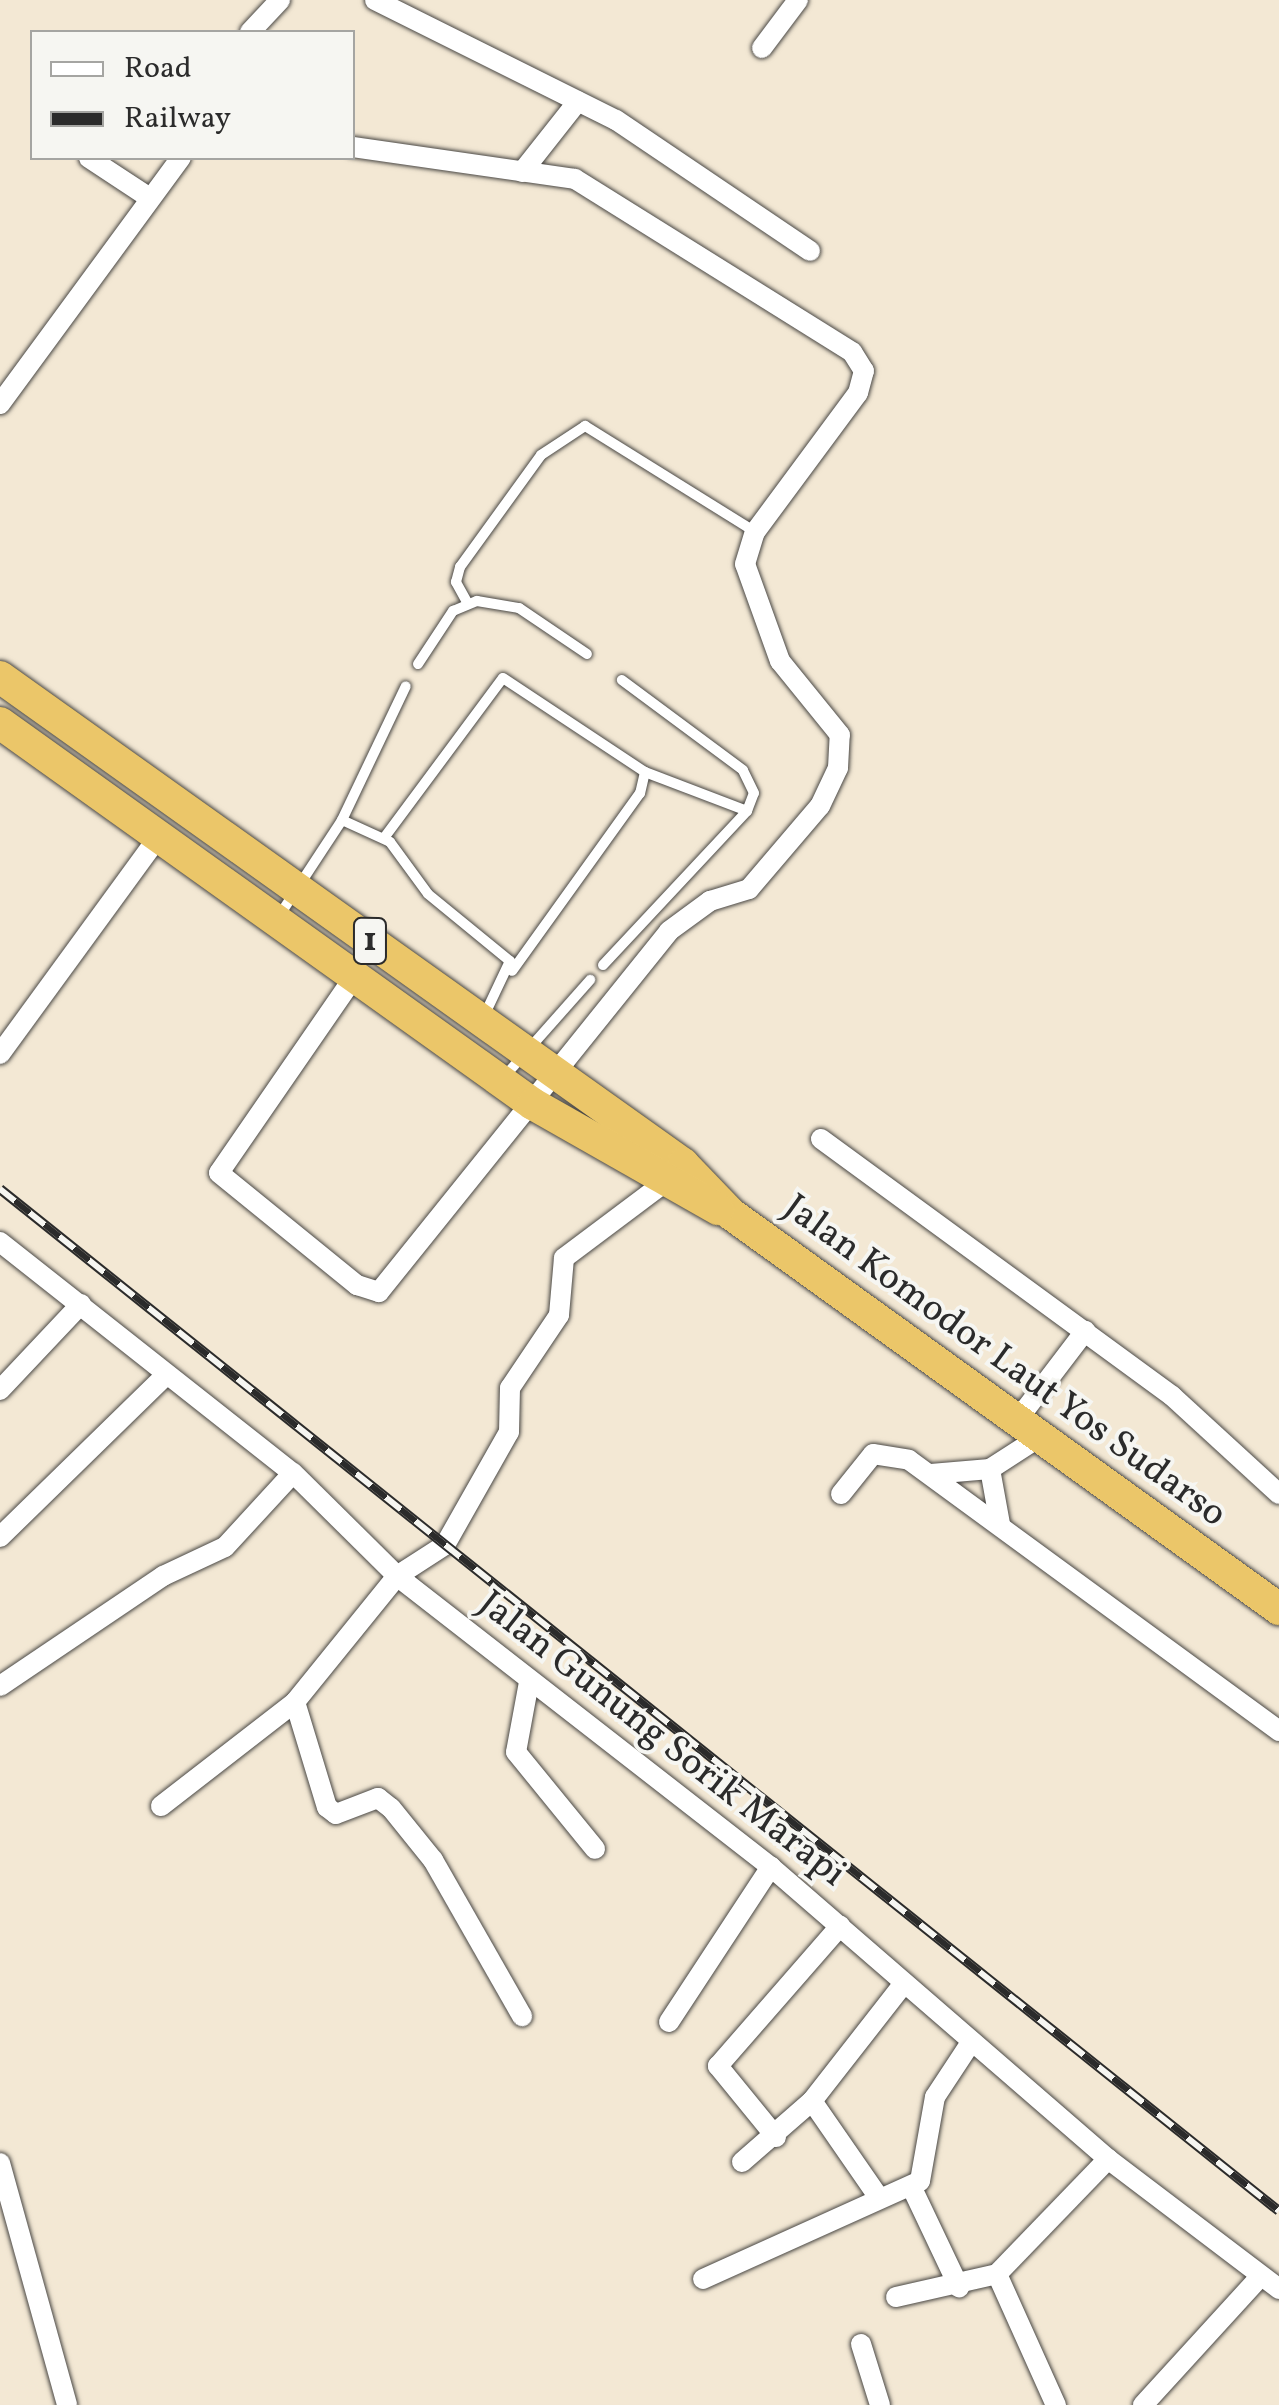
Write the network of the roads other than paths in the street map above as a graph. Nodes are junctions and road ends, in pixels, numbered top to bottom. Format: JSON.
{"nodes":[{"id":1,"x":280,"y":0,"type":"edge"},
{"id":2,"x":375,"y":0,"type":"edge"},
{"id":3,"x":798,"y":0,"type":"edge"},
{"id":4,"x":252,"y":30,"type":"edge"},
{"id":5,"x":762,"y":48,"type":"dead end"},
{"id":6,"x":578,"y":101,"type":"junction"},
{"id":7,"x":355,"y":147,"type":"edge"},
{"id":8,"x":92,"y":160,"type":"edge"},
{"id":9,"x":179,"y":160,"type":"edge"},
{"id":10,"x":522,"y":172,"type":"junction"},
{"id":11,"x":150,"y":198,"type":"junction"},
{"id":12,"x":810,"y":252,"type":"dead end"},
{"id":13,"x":0,"y":404,"type":"edge"},
{"id":14,"x":755,"y":532,"type":"junction"},
{"id":15,"x":467,"y":602,"type":"junction"},
{"id":16,"x":587,"y":654,"type":"dead end"},
{"id":17,"x":418,"y":664,"type":"dead end"},
{"id":18,"x":0,"y":677,"type":"edge"},
{"id":19,"x":622,"y":680,"type":"dead end"},
{"id":20,"x":406,"y":686,"type":"dead end"},
{"id":21,"x":28,"y":697,"type":"junction"},
{"id":22,"x":2,"y":731,"type":"edge"},
{"id":23,"x":645,"y":772,"type":"junction"},
{"id":24,"x":747,"y":811,"type":"junction"},
{"id":25,"x":342,"y":820,"type":"junction"},
{"id":26,"x":384,"y":838,"type":"junction"},
{"id":27,"x":156,"y":840,"type":"junction"},
{"id":28,"x":301,"y":886,"type":"junction"},
{"id":29,"x":274,"y":924,"type":"junction"},
{"id":30,"x":603,"y":965,"type":"dead end"},
{"id":31,"x":512,"y":970,"type":"junction"},
{"id":32,"x":352,"y":980,"type":"junction"},
{"id":33,"x":590,"y":980,"type":"dead end"},
{"id":34,"x":479,"y":1024,"type":"junction"},
{"id":35,"x":522,"y":1053,"type":"junction"},
{"id":36,"x":0,"y":1054,"type":"edge"},
{"id":37,"x":553,"y":1076,"type":"junction"},
{"id":38,"x":501,"y":1082,"type":"junction"},
{"id":39,"x":533,"y":1104,"type":"junction"},
{"id":40,"x":821,"y":1139,"type":"dead end"},
{"id":41,"x":674,"y":1175,"type":"junction"},
{"id":42,"x":0,"y":1242,"type":"edge"},
{"id":43,"x":81,"y":1304,"type":"junction"},
{"id":44,"x":1085,"y":1330,"type":"junction"},
{"id":45,"x":168,"y":1374,"type":"junction"},
{"id":46,"x":0,"y":1390,"type":"edge"},
{"id":47,"x":1027,"y":1430,"type":"junction"},
{"id":48,"x":990,"y":1469,"type":"junction"},
{"id":49,"x":293,"y":1473,"type":"junction"},
{"id":50,"x":931,"y":1474,"type":"junction"},
{"id":51,"x":840,"y":1494,"type":"dead end"},
{"id":52,"x":1279,"y":1494,"type":"edge"},
{"id":53,"x":1000,"y":1524,"type":"junction"},
{"id":54,"x":0,"y":1537,"type":"edge"},
{"id":55,"x":397,"y":1576,"type":"junction"},
{"id":56,"x":1279,"y":1608,"type":"edge"},
{"id":57,"x":529,"y":1682,"type":"junction"},
{"id":58,"x":0,"y":1686,"type":"edge"},
{"id":59,"x":296,"y":1702,"type":"junction"},
{"id":60,"x":1279,"y":1730,"type":"edge"},
{"id":61,"x":161,"y":1806,"type":"dead end"},
{"id":62,"x":595,"y":1849,"type":"dead end"},
{"id":63,"x":771,"y":1867,"type":"junction"},
{"id":64,"x":840,"y":1926,"type":"junction"},
{"id":65,"x":901,"y":1986,"type":"junction"},
{"id":66,"x":522,"y":2016,"type":"dead end"},
{"id":67,"x":669,"y":2022,"type":"dead end"},
{"id":68,"x":970,"y":2044,"type":"junction"},
{"id":69,"x":812,"y":2101,"type":"junction"},
{"id":70,"x":776,"y":2137,"type":"junction"},
{"id":71,"x":1108,"y":2159,"type":"junction"},
{"id":72,"x":742,"y":2162,"type":"dead end"},
{"id":73,"x":0,"y":2163,"type":"edge"},
{"id":74,"x":912,"y":2188,"type":"junction"},
{"id":75,"x":877,"y":2195,"type":"junction"},
{"id":76,"x":997,"y":2274,"type":"junction"},
{"id":77,"x":703,"y":2279,"type":"dead end"},
{"id":78,"x":1273,"y":2283,"type":"edge"},
{"id":79,"x":959,"y":2287,"type":"junction"},
{"id":80,"x":896,"y":2298,"type":"dead end"},
{"id":81,"x":861,"y":2344,"type":"dead end"},
{"id":82,"x":67,"y":2405,"type":"edge"},
{"id":83,"x":880,"y":2405,"type":"edge"},
{"id":84,"x":1056,"y":2405,"type":"edge"},
{"id":85,"x":1143,"y":2405,"type":"edge"}],
"edges":[{"from":1,"to":4,"type":"street"},
{"from":2,"to":6,"type":"street"},
{"from":3,"to":5,"type":"street"},
{"from":6,"to":10,"type":"street"},
{"from":6,"to":12,"type":"street"},
{"from":7,"to":10,"type":"street"},
{"from":8,"to":11,"type":"street"},
{"from":9,"to":11,"type":"street"},
{"from":10,"to":14,"type":"street"},
{"from":11,"to":13,"type":"street"},
{"from":14,"to":15,"type":"lane"},
{"from":14,"to":37,"type":"street"},
{"from":15,"to":16,"type":"lane"},
{"from":15,"to":17,"type":"lane"},
{"from":18,"to":21,"type":"highway","name":"Jalan Komodor Laut Yos Sudarso","number":"1"},
{"from":19,"to":24,"type":"lane"},
{"from":20,"to":25,"type":"lane"},
{"from":21,"to":22,"type":"street"},
{"from":21,"to":28,"type":"highway","name":"Jalan Komodor Laut Yos Sudarso","number":"1"},
{"from":22,"to":27,"type":"highway","name":"Jalan Komodor Laut Yos Sudarso","number":"1"},
{"from":23,"to":24,"type":"lane"},
{"from":23,"to":26,"type":"lane"},
{"from":23,"to":31,"type":"lane"},
{"from":24,"to":30,"type":"lane"},
{"from":25,"to":26,"type":"lane"},
{"from":25,"to":28,"type":"lane"},
{"from":26,"to":31,"type":"lane"},
{"from":27,"to":29,"type":"highway","name":"Jalan Komodor Laut Yos Sudarso","number":"1"},
{"from":27,"to":36,"type":"street"},
{"from":28,"to":29,"type":"lane"},
{"from":28,"to":34,"type":"highway","name":"Jalan Komodor Laut Yos Sudarso","number":"1"},
{"from":29,"to":32,"type":"highway","name":"Jalan Komodor Laut Yos Sudarso","number":"1"},
{"from":31,"to":34,"type":"lane"},
{"from":32,"to":38,"type":"highway","name":"Jalan Komodor Laut Yos Sudarso","number":"1"},
{"from":32,"to":39,"type":"street"},
{"from":33,"to":35,"type":"lane"},
{"from":34,"to":35,"type":"highway","name":"Jalan Komodor Laut Yos Sudarso","number":"1"},
{"from":35,"to":37,"type":"highway","name":"Jalan Komodor Laut Yos Sudarso","number":"1"},
{"from":35,"to":38,"type":"lane"},
{"from":37,"to":39,"type":"street"},
{"from":37,"to":41,"type":"highway","name":"Jalan Komodor Laut Yos Sudarso","number":"1"},
{"from":38,"to":39,"type":"highway","name":"Jalan Komodor Laut Yos Sudarso","number":"1"},
{"from":39,"to":41,"type":"highway","name":"Jalan Komodor Laut Yos Sudarso","number":"1"},
{"from":40,"to":44,"type":"street"},
{"from":41,"to":47,"type":"highway","name":"Jalan Komodor Laut Yos Sudarso","number":"1"},
{"from":41,"to":55,"type":"street"},
{"from":42,"to":43,"type":"street","name":"Jalan Gunung Sorik Marapi"},
{"from":43,"to":45,"type":"street","name":"Jalan Gunung Sorik Marapi"},
{"from":43,"to":46,"type":"street"},
{"from":44,"to":47,"type":"street"},
{"from":44,"to":52,"type":"street"},
{"from":45,"to":49,"type":"street","name":"Jalan Gunung Sorik Marapi"},
{"from":45,"to":54,"type":"street"},
{"from":47,"to":48,"type":"street"},
{"from":47,"to":56,"type":"highway","name":"Jalan Komodor Laut Yos Sudarso","number":"1"},
{"from":48,"to":50,"type":"street"},
{"from":48,"to":53,"type":"street"},
{"from":49,"to":55,"type":"street","name":"Jalan Gunung Sorik Marapi"},
{"from":49,"to":58,"type":"street"},
{"from":50,"to":51,"type":"street"},
{"from":50,"to":53,"type":"street"},
{"from":53,"to":60,"type":"street"},
{"from":55,"to":57,"type":"street","name":"Jalan Gunung Sorik Marapi"},
{"from":55,"to":59,"type":"street"},
{"from":57,"to":62,"type":"street"},
{"from":57,"to":63,"type":"street","name":"Jalan Gunung Sorik Marapi"},
{"from":59,"to":61,"type":"street"},
{"from":59,"to":66,"type":"street"},
{"from":63,"to":64,"type":"street","name":"Jalan Gunung Sorik Marapi"},
{"from":63,"to":67,"type":"street"},
{"from":64,"to":65,"type":"street","name":"Jalan Gunung Sorik Marapi"},
{"from":64,"to":70,"type":"street"},
{"from":65,"to":68,"type":"street","name":"Jalan Gunung Sorik Marapi"},
{"from":65,"to":69,"type":"street"},
{"from":68,"to":71,"type":"street","name":"Jalan Gunung Sorik Marapi"},
{"from":68,"to":74,"type":"street"},
{"from":69,"to":70,"type":"street"},
{"from":69,"to":75,"type":"street"},
{"from":70,"to":72,"type":"street"},
{"from":71,"to":76,"type":"street"},
{"from":71,"to":78,"type":"street","name":"Jalan Gunung Sorik Marapi"},
{"from":73,"to":82,"type":"street"},
{"from":74,"to":75,"type":"street"},
{"from":74,"to":79,"type":"street"},
{"from":75,"to":77,"type":"street"},
{"from":76,"to":79,"type":"street"},
{"from":76,"to":84,"type":"street"},
{"from":78,"to":85,"type":"street"},
{"from":79,"to":80,"type":"street"},
{"from":81,"to":83,"type":"street"}]}
